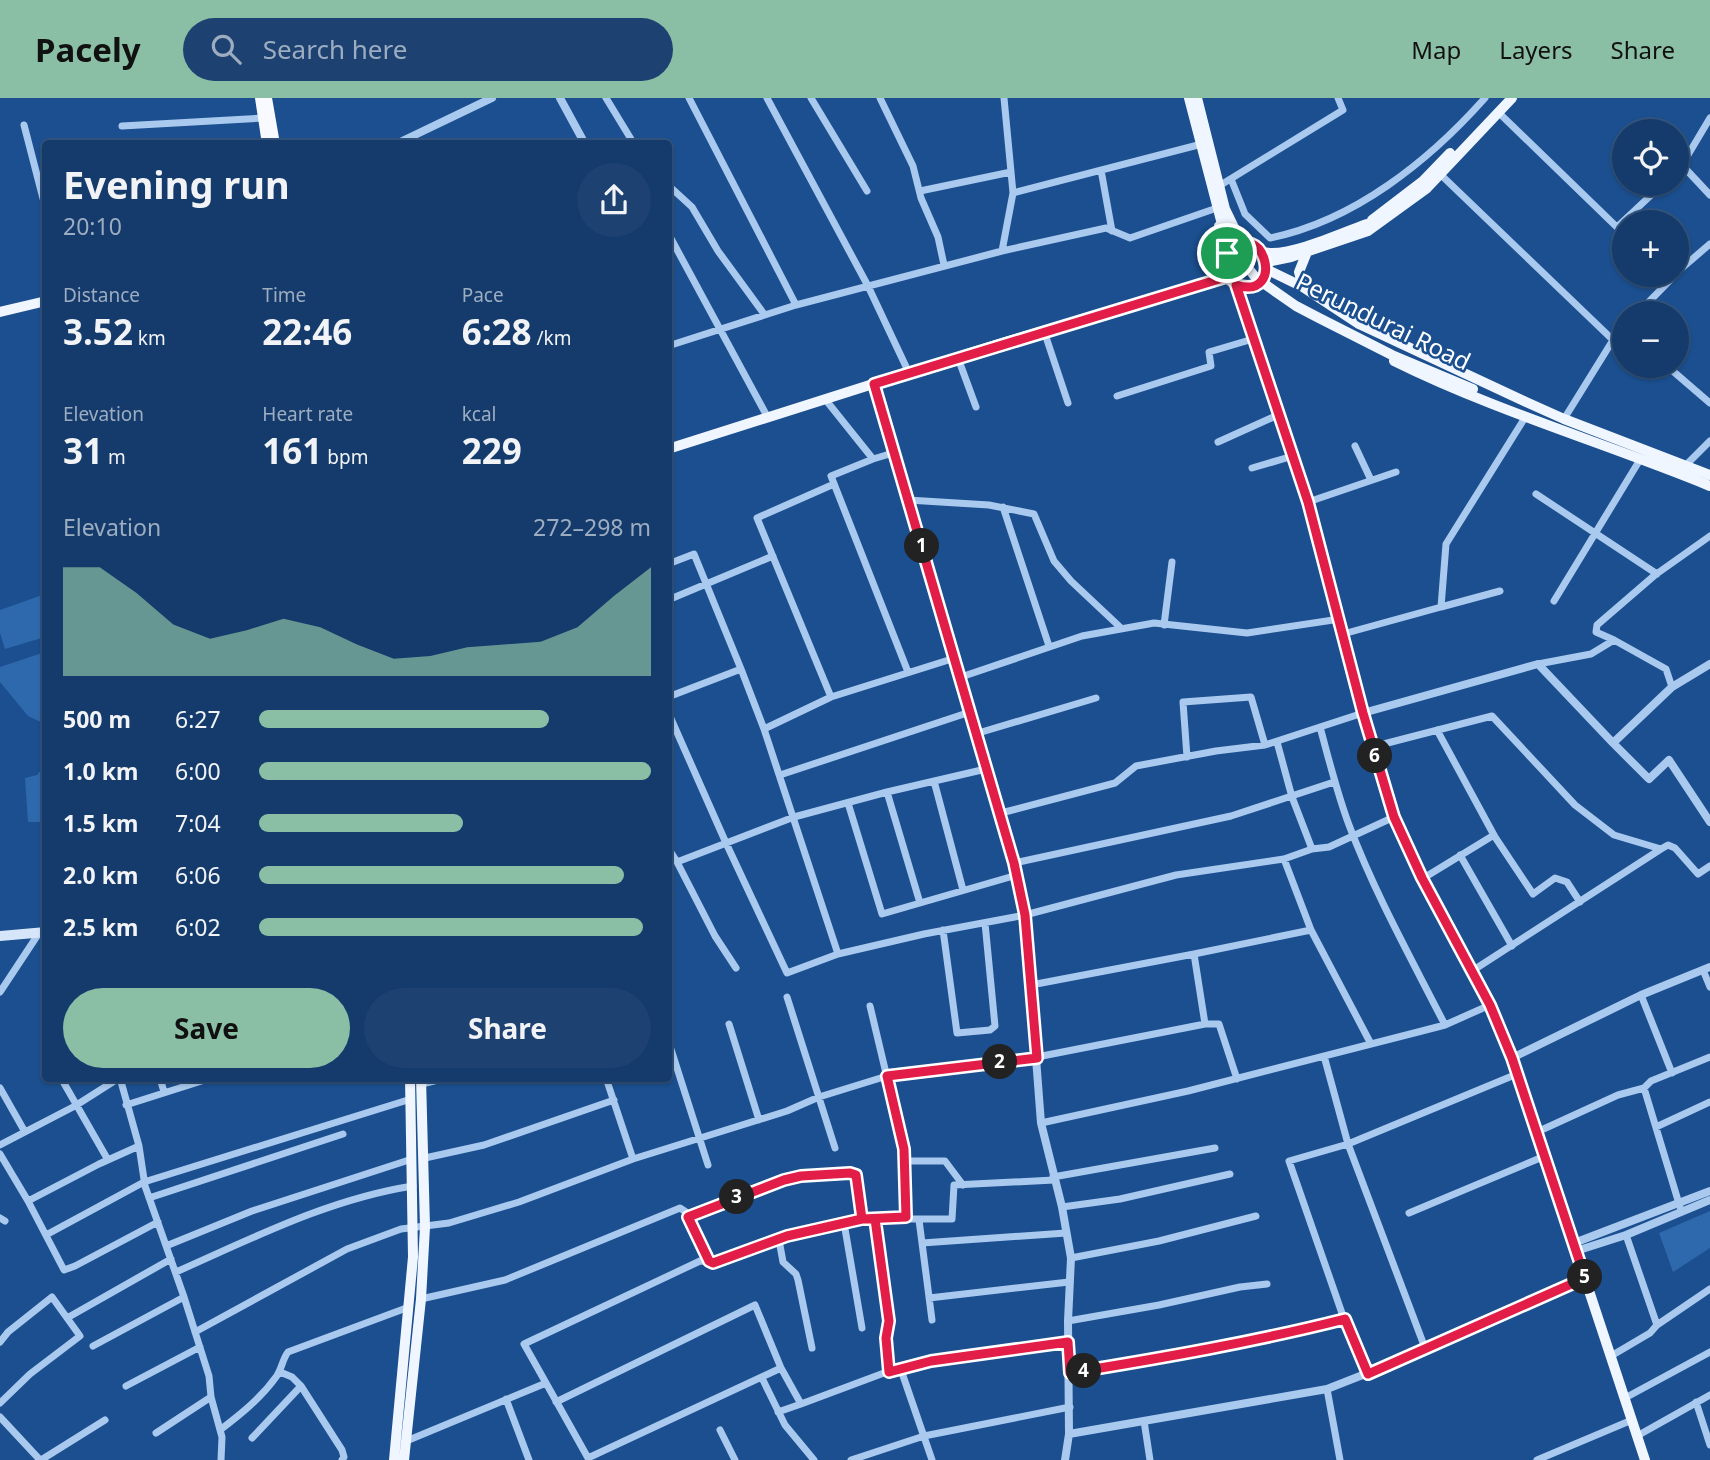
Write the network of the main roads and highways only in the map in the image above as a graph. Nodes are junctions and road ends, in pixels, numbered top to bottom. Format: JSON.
{"nodes":[{"id":1,"x":260,"y":98,"type":"edge"},
{"id":2,"x":267,"y":98,"type":"edge"},
{"id":3,"x":1191,"y":98,"type":"edge"},
{"id":4,"x":1503,"y":98,"type":"edge"},
{"id":5,"x":1512,"y":98,"type":"edge"},
{"id":6,"x":266,"y":140,"type":"edge"},
{"id":7,"x":274,"y":140,"type":"edge"},
{"id":8,"x":1231,"y":233,"type":"junction"},
{"id":9,"x":1242,"y":243,"type":"junction"},
{"id":10,"x":1307,"y":252,"type":"junction"},
{"id":11,"x":1227,"y":253,"type":"junction"},
{"id":12,"x":1266,"y":266,"type":"junction"},
{"id":13,"x":1226,"y":277,"type":"junction"},
{"id":14,"x":1258,"y":283,"type":"junction"},
{"id":15,"x":1236,"y":285,"type":"junction"},
{"id":16,"x":1303,"y":287,"type":"junction"},
{"id":17,"x":42,"y":303,"type":"edge"},
{"id":18,"x":0,"y":312,"type":"edge"},
{"id":19,"x":1474,"y":387,"type":"junction"},
{"id":20,"x":1526,"y":402,"type":"junction"},
{"id":21,"x":1521,"y":414,"type":"junction"},
{"id":22,"x":672,"y":448,"type":"edge"},
{"id":23,"x":1710,"y":475,"type":"edge"},
{"id":24,"x":1710,"y":486,"type":"edge"},
{"id":25,"x":42,"y":932,"type":"edge"},
{"id":26,"x":0,"y":936,"type":"edge"},
{"id":27,"x":410,"y":1082,"type":"edge"},
{"id":28,"x":422,"y":1082,"type":"edge"},
{"id":29,"x":419,"y":1158,"type":"junction"},
{"id":30,"x":419,"y":1227,"type":"junction"},
{"id":31,"x":394,"y":1460,"type":"edge"},
{"id":32,"x":404,"y":1460,"type":"edge"},
{"id":33,"x":1645,"y":1460,"type":"edge"}],
"edges":[{"from":1,"to":6,"type":"highway"},
{"from":2,"to":7,"type":"highway"},
{"from":3,"to":8,"type":"main road","name":"Perundurai Road","bridge":true},
{"from":3,"to":9,"type":"main road"},
{"from":3,"to":11,"type":"main road"},
{"from":3,"to":19,"type":"main road","name":"Perundurai Road","bridge":true},
{"from":4,"to":8,"type":"main road","bridge":true},
{"from":5,"to":10,"type":"main road"},
{"from":8,"to":19,"type":"main road","name":"Perundurai Road","bridge":true},
{"from":9,"to":11,"type":"main road"},
{"from":9,"to":12,"type":"main road"},
{"from":10,"to":12,"type":"main road"},
{"from":10,"to":16,"type":"main road"},
{"from":11,"to":13,"type":"main road"},
{"from":12,"to":14,"type":"main road"},
{"from":12,"to":16,"type":"main road"},
{"from":13,"to":15,"type":"main road"},
{"from":13,"to":22,"type":"main road"},
{"from":14,"to":15,"type":"main road"},
{"from":14,"to":21,"type":"main road"},
{"from":15,"to":33,"type":"main road"},
{"from":16,"to":20,"type":"main road"},
{"from":17,"to":18,"type":"main road"},
{"from":19,"to":20,"type":"main road","name":"Perundurai Road"},
{"from":19,"to":21,"type":"main road","name":"Perundurai Road"},
{"from":20,"to":23,"type":"main road"},
{"from":21,"to":24,"type":"main road"},
{"from":25,"to":26,"type":"main road"},
{"from":27,"to":29,"type":"main road"},
{"from":28,"to":29,"type":"main road"},
{"from":29,"to":30,"type":"main road"},
{"from":29,"to":30,"type":"main road"},
{"from":30,"to":31,"type":"main road"},
{"from":30,"to":32,"type":"main road"}]}
